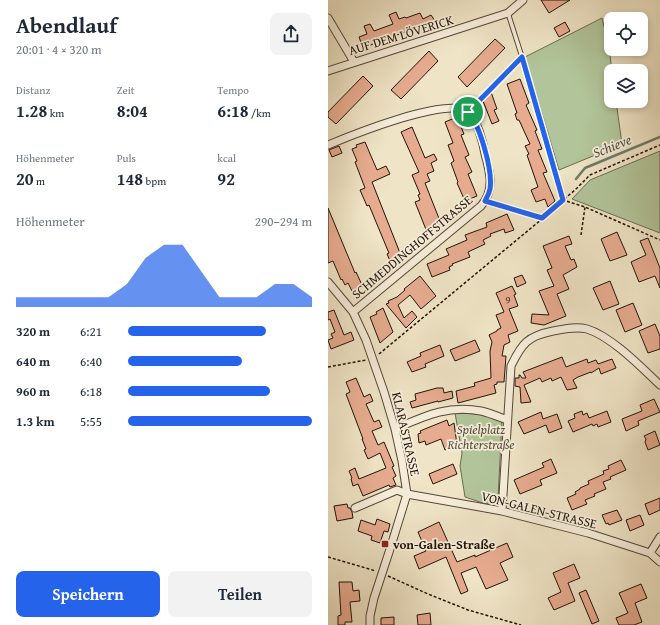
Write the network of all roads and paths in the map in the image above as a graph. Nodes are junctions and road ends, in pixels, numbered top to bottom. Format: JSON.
{"nodes":[{"id":1,"x":523,"y":0,"type":"edge"},
{"id":2,"x":508,"y":13,"type":"junction"},
{"id":3,"x":328,"y":18,"type":"edge"},
{"id":4,"x":522,"y":57,"type":"junction"},
{"id":5,"x":354,"y":62,"type":"junction"},
{"id":6,"x":328,"y":71,"type":"edge"},
{"id":7,"x":468,"y":112,"type":"junction"},
{"id":8,"x":328,"y":144,"type":"edge"},
{"id":9,"x":660,"y":145,"type":"edge"},
{"id":10,"x":563,"y":200,"type":"junction"},
{"id":11,"x":485,"y":201,"type":"junction"},
{"id":12,"x":585,"y":207,"type":"junction"},
{"id":13,"x":542,"y":218,"type":"junction"},
{"id":14,"x":581,"y":235,"type":"dead end"},
{"id":15,"x":660,"y":240,"type":"edge"},
{"id":16,"x":328,"y":282,"type":"edge"},
{"id":17,"x":353,"y":312,"type":"junction"},
{"id":18,"x":373,"y":359,"type":"junction"},
{"id":19,"x":328,"y":367,"type":"edge"},
{"id":20,"x":660,"y":384,"type":"edge"},
{"id":21,"x":507,"y":420,"type":"junction"},
{"id":22,"x":395,"y":429,"type":"junction"},
{"id":23,"x":407,"y":494,"type":"junction"},
{"id":24,"x":355,"y":508,"type":"dead end"},
{"id":25,"x":502,"y":511,"type":"junction"},
{"id":26,"x":660,"y":537,"type":"edge"},
{"id":27,"x":650,"y":553,"type":"junction"},
{"id":28,"x":328,"y":557,"type":"edge"},
{"id":29,"x":660,"y":562,"type":"edge"},
{"id":30,"x":383,"y":573,"type":"junction"},
{"id":31,"x":370,"y":625,"type":"edge"},
{"id":32,"x":521,"y":625,"type":"edge"}],
"edges":[{"from":1,"to":2,"type":"street","name":"AUF DEM LÖVERICK"},
{"from":2,"to":4,"type":"lane"},
{"from":2,"to":5,"type":"street","name":"AUF DEM LÖVERICK"},
{"from":3,"to":5,"type":"street"},
{"from":4,"to":7,"type":"path"},
{"from":4,"to":10,"type":"path"},
{"from":5,"to":6,"type":"street","name":"AUF DEM LÖVERICK"},
{"from":7,"to":8,"type":"street"},
{"from":7,"to":11,"type":"street","name":"SCHMEDDINGHOFFSTRASSE"},
{"from":9,"to":10,"type":"path"},
{"from":10,"to":12,"type":"path"},
{"from":10,"to":13,"type":"path"},
{"from":11,"to":13,"type":"path"},
{"from":11,"to":17,"type":"street","name":"SCHMEDDINGHOFFSTRASSE"},
{"from":12,"to":14,"type":"path"},
{"from":12,"to":15,"type":"path"},
{"from":13,"to":18,"type":"path"},
{"from":16,"to":17,"type":"street","name":"KLARASTRASSE"},
{"from":17,"to":18,"type":"street","name":"KLARASTRASSE"},
{"from":18,"to":19,"type":"path"},
{"from":18,"to":22,"type":"street","name":"KLARASTRASSE"},
{"from":20,"to":21,"type":"street"},
{"from":21,"to":22,"type":"street"},
{"from":21,"to":25,"type":"street"},
{"from":22,"to":23,"type":"street","name":"KLARASTRASSE"},
{"from":23,"to":24,"type":"street","name":"VON-GALEN-STRASSE"},
{"from":23,"to":25,"type":"street","name":"VON-GALEN-STRASSE"},
{"from":23,"to":30,"type":"street","name":"KLARASTRASSE"},
{"from":25,"to":27,"type":"street","name":"VON-GALEN-STRASSE"},
{"from":26,"to":27,"type":"street"},
{"from":27,"to":29,"type":"street","name":"VON-GALEN-STRASSE"},
{"from":28,"to":30,"type":"path"},
{"from":30,"to":31,"type":"street","name":"KLARASTRASSE"},
{"from":30,"to":32,"type":"path"}]}
